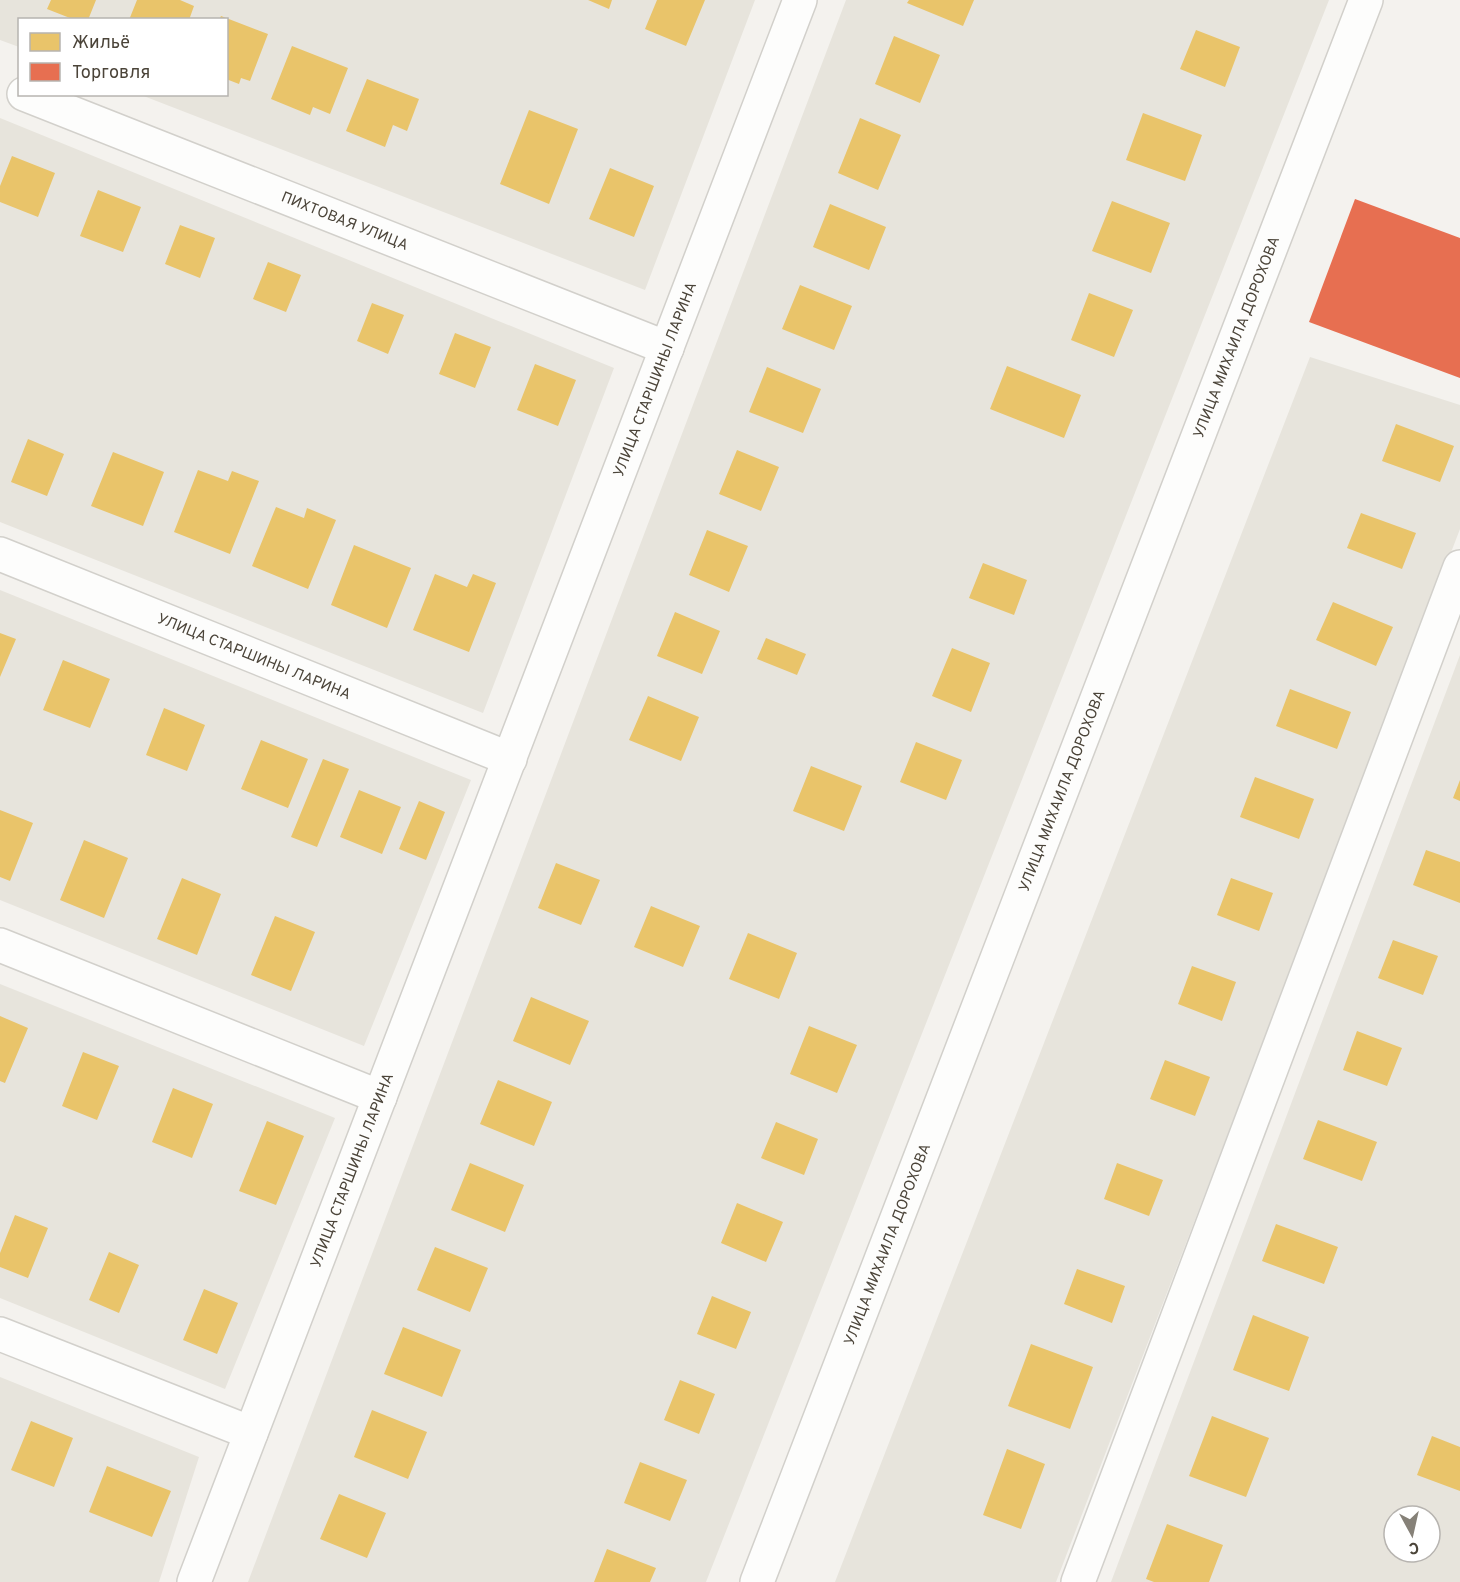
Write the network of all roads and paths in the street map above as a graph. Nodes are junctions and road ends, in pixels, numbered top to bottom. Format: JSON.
{"nodes":[{"id":1,"x":800,"y":0,"type":"edge"},
{"id":2,"x":1366,"y":0,"type":"edge"},
{"id":3,"x":0,"y":85,"type":"edge"},
{"id":4,"x":18,"y":92,"type":"edge"},
{"id":5,"x":27,"y":96,"type":"edge"},
{"id":6,"x":667,"y":348,"type":"junction"},
{"id":7,"x":0,"y":554,"type":"edge"},
{"id":8,"x":1460,"y":567,"type":"edge"},
{"id":9,"x":510,"y":759,"type":"junction"},
{"id":10,"x":0,"y":945,"type":"edge"},
{"id":11,"x":380,"y":1097,"type":"junction"},
{"id":12,"x":0,"y":1334,"type":"edge"},
{"id":13,"x":251,"y":1433,"type":"junction"},
{"id":14,"x":194,"y":1582,"type":"edge"},
{"id":15,"x":758,"y":1582,"type":"edge"},
{"id":16,"x":1078,"y":1582,"type":"edge"}],
"edges":[{"from":1,"to":6,"type":"street","name":"УЛИЦА СТАРШИНЫ ЛАРИНА"},
{"from":2,"to":15,"type":"street","name":"УЛИЦА МИХАИЛА ДОРОХОВА"},
{"from":3,"to":4,"type":"street","name":"ПИХТОВАЯ УЛИЦА"},
{"from":5,"to":6,"type":"street","name":"ПИХТОВАЯ УЛИЦА"},
{"from":6,"to":9,"type":"street","name":"УЛИЦА СТАРШИНЫ ЛАРИНА"},
{"from":7,"to":9,"type":"street","name":"УЛИЦА СТАРШИНЫ ЛАРИНА"},
{"from":8,"to":16,"type":"street"},
{"from":9,"to":11,"type":"street","name":"УЛИЦА СТАРШИНЫ ЛАРИНА"},
{"from":10,"to":11,"type":"street"},
{"from":11,"to":13,"type":"street","name":"УЛИЦА СТАРШИНЫ ЛАРИНА"},
{"from":12,"to":13,"type":"street"},
{"from":13,"to":14,"type":"street","name":"УЛИЦА СТАРШИНЫ ЛАРИНА"}]}
